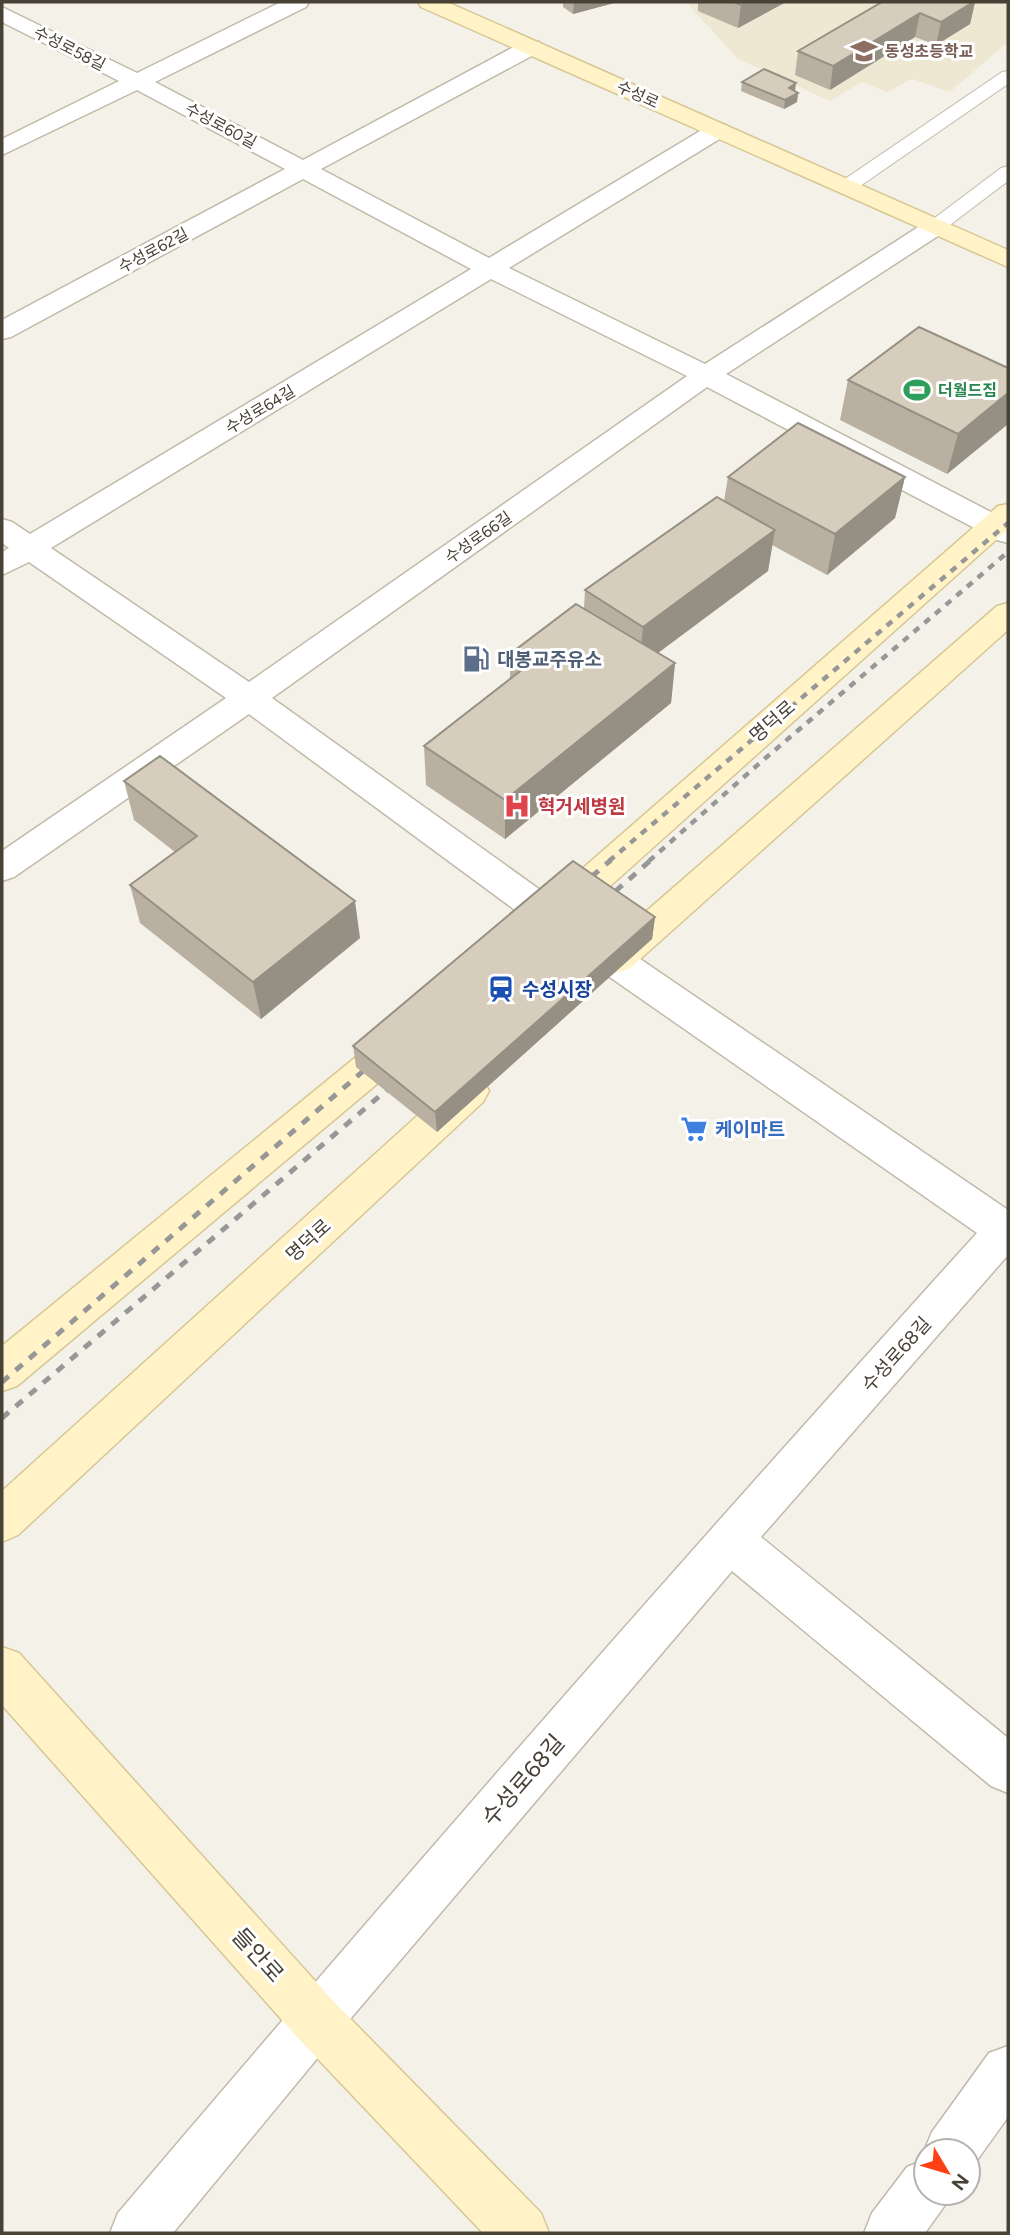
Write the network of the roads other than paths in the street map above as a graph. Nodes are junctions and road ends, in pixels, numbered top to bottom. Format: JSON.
{"nodes":[{"id":1,"x":298,"y":2,"type":"edge"},
{"id":2,"x":429,"y":2,"type":"edge"},
{"id":3,"x":2,"y":14,"type":"edge"},
{"id":4,"x":531,"y":47,"type":"junction"},
{"id":5,"x":1008,"y":76,"type":"edge"},
{"id":6,"x":138,"y":82,"type":"junction"},
{"id":7,"x":718,"y":130,"type":"junction"},
{"id":8,"x":2,"y":148,"type":"edge"},
{"id":9,"x":304,"y":169,"type":"junction"},
{"id":10,"x":1008,"y":172,"type":"edge"},
{"id":11,"x":846,"y":187,"type":"junction"},
{"id":12,"x":935,"y":227,"type":"junction"},
{"id":13,"x":1008,"y":259,"type":"edge"},
{"id":14,"x":491,"y":269,"type":"junction"},
{"id":15,"x":2,"y":331,"type":"edge"},
{"id":16,"x":706,"y":375,"type":"junction"},
{"id":17,"x":1003,"y":524,"type":"edge"},
{"id":18,"x":2,"y":529,"type":"edge"},
{"id":19,"x":29,"y":549,"type":"junction"},
{"id":20,"x":2,"y":565,"type":"edge"},
{"id":21,"x":1008,"y":613,"type":"edge"},
{"id":22,"x":249,"y":698,"type":"junction"},
{"id":23,"x":2,"y":868,"type":"edge"},
{"id":24,"x":540,"y":926,"type":"junction"},
{"id":25,"x":614,"y":960,"type":"junction"},
{"id":26,"x":583,"y":988,"type":"edge"},
{"id":27,"x":422,"y":1024,"type":"edge"},
{"id":28,"x":491,"y":1072,"type":"edge"},
{"id":29,"x":1007,"y":1230,"type":"edge"},
{"id":30,"x":2,"y":1372,"type":"edge"},
{"id":31,"x":2,"y":1520,"type":"edge"},
{"id":32,"x":729,"y":1540,"type":"junction"},
{"id":33,"x":2,"y":1670,"type":"edge"},
{"id":34,"x":1008,"y":1769,"type":"edge"},
{"id":35,"x":316,"y":2020,"type":"junction"},
{"id":36,"x":1008,"y":2072,"type":"edge"},
{"id":37,"x":961,"y":2137,"type":"edge"},
{"id":38,"x":912,"y":2205,"type":"edge"},
{"id":39,"x":138,"y":2233,"type":"edge"},
{"id":40,"x":522,"y":2233,"type":"edge"},
{"id":41,"x":892,"y":2233,"type":"edge"}],
"edges":[{"from":1,"to":6,"type":"street"},
{"from":2,"to":4,"type":"main road","name":"수성로"},
{"from":3,"to":6,"type":"street","name":"수성로58길"},
{"from":4,"to":7,"type":"main road","name":"수성로"},
{"from":4,"to":9,"type":"street","name":"수성로62길"},
{"from":5,"to":11,"type":"lane"},
{"from":6,"to":8,"type":"street"},
{"from":6,"to":9,"type":"street","name":"수성로60길"},
{"from":7,"to":11,"type":"main road","name":"수성로"},
{"from":7,"to":14,"type":"street","name":"수성로64길"},
{"from":9,"to":14,"type":"street"},
{"from":9,"to":15,"type":"street","name":"수성로62길"},
{"from":10,"to":12,"type":"lane"},
{"from":11,"to":12,"type":"main road","name":"수성로"},
{"from":12,"to":13,"type":"main road","name":"수성로"},
{"from":12,"to":16,"type":"street","name":"수성로66길"},
{"from":14,"to":16,"type":"street"},
{"from":14,"to":19,"type":"street","name":"수성로64길"},
{"from":16,"to":17,"type":"street"},
{"from":16,"to":22,"type":"street","name":"수성로66길"},
{"from":17,"to":24,"type":"main road","name":"명덕로"},
{"from":18,"to":19,"type":"street"},
{"from":19,"to":20,"type":"street","name":"수성로64길"},
{"from":19,"to":22,"type":"street"},
{"from":21,"to":25,"type":"main road"},
{"from":22,"to":23,"type":"street","name":"수성로66길"},
{"from":22,"to":24,"type":"street"},
{"from":24,"to":25,"type":"street"},
{"from":25,"to":26,"type":"main road"},
{"from":25,"to":29,"type":"street"},
{"from":27,"to":30,"type":"main road"},
{"from":28,"to":31,"type":"main road","name":"명덕로"},
{"from":29,"to":32,"type":"street","name":"수성로68길"},
{"from":32,"to":34,"type":"street"},
{"from":32,"to":35,"type":"street","name":"수성로68길"},
{"from":33,"to":35,"type":"main road","name":"들안로"},
{"from":35,"to":39,"type":"street","name":"수성로68길"},
{"from":35,"to":40,"type":"main road","name":"들안로"},
{"from":36,"to":37,"type":"street"},
{"from":38,"to":41,"type":"street"}]}
